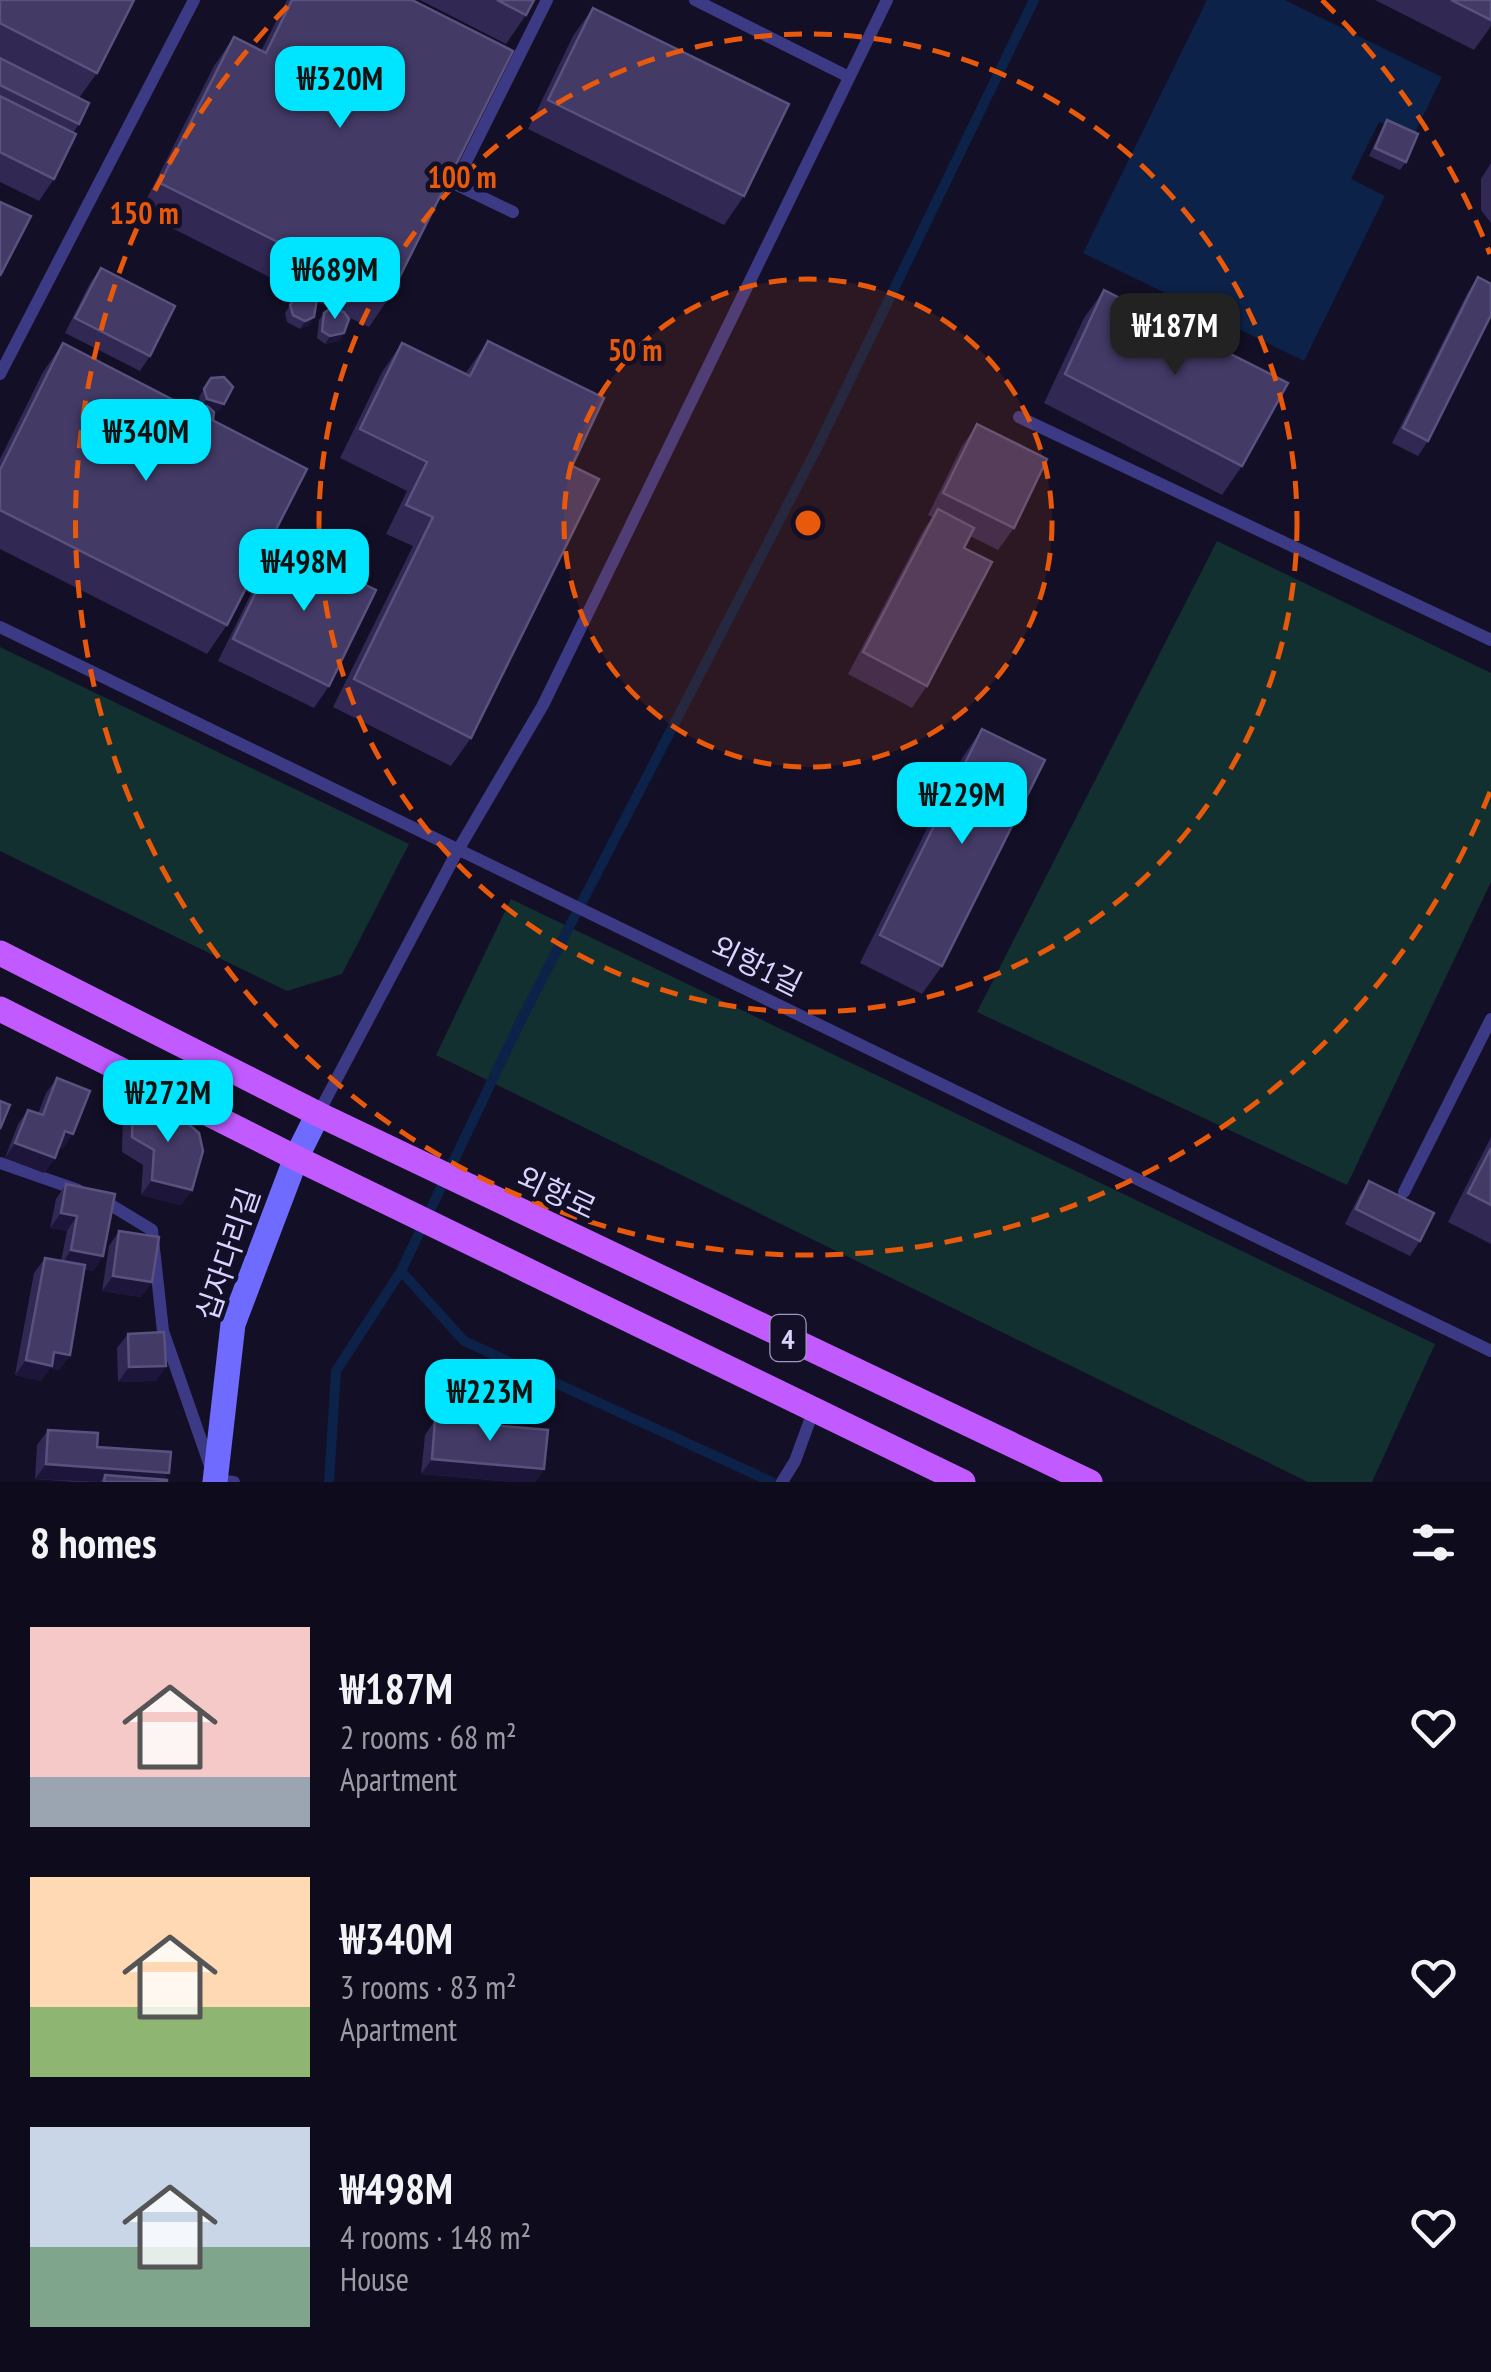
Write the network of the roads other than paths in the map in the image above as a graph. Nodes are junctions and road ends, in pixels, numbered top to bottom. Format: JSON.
{"nodes":[{"id":1,"x":194,"y":0,"type":"edge"},
{"id":2,"x":547,"y":0,"type":"edge"},
{"id":3,"x":695,"y":0,"type":"edge"},
{"id":4,"x":887,"y":0,"type":"edge"},
{"id":5,"x":849,"y":76,"type":"junction"},
{"id":6,"x":513,"y":212,"type":"dead end"},
{"id":7,"x":0,"y":374,"type":"edge"},
{"id":8,"x":1019,"y":418,"type":"dead end"},
{"id":9,"x":0,"y":628,"type":"edge"},
{"id":10,"x":1491,"y":640,"type":"edge"},
{"id":11,"x":458,"y":850,"type":"junction"},
{"id":12,"x":0,"y":953,"type":"edge"},
{"id":13,"x":0,"y":1009,"type":"edge"},
{"id":14,"x":1491,"y":1020,"type":"edge"},
{"id":15,"x":318,"y":1114,"type":"junction"},
{"id":16,"x":296,"y":1158,"type":"junction"},
{"id":17,"x":0,"y":1162,"type":"edge"},
{"id":18,"x":1404,"y":1192,"type":"dead end"},
{"id":19,"x":1491,"y":1351,"type":"edge"},
{"id":20,"x":814,"y":1410,"type":"junction"},
{"id":21,"x":221,"y":1481,"type":"edge"},
{"id":22,"x":782,"y":1482,"type":"edge"},
{"id":23,"x":964,"y":1482,"type":"edge"},
{"id":24,"x":1090,"y":1482,"type":"edge"}],
"edges":[{"from":1,"to":7,"type":"lane"},
{"from":2,"to":6,"type":"lane"},
{"from":3,"to":5,"type":"lane"},
{"from":4,"to":5,"type":"lane"},
{"from":5,"to":11,"type":"lane"},
{"from":8,"to":10,"type":"lane"},
{"from":9,"to":11,"type":"lane","name":"외항1길"},
{"from":11,"to":15,"type":"lane"},
{"from":11,"to":19,"type":"lane","name":"외항1길"},
{"from":12,"to":15,"type":"main road","name":"외항로","number":"4"},
{"from":13,"to":16,"type":"main road","number":"4"},
{"from":14,"to":18,"type":"lane"},
{"from":15,"to":16,"type":"street","name":"십자다리길"},
{"from":15,"to":24,"type":"main road","name":"외항로","number":"4"},
{"from":16,"to":20,"type":"main road","number":"4"},
{"from":16,"to":21,"type":"street","name":"십자다리길"},
{"from":17,"to":21,"type":"lane"},
{"from":20,"to":22,"type":"lane"},
{"from":20,"to":23,"type":"main road","number":"4"}]}
